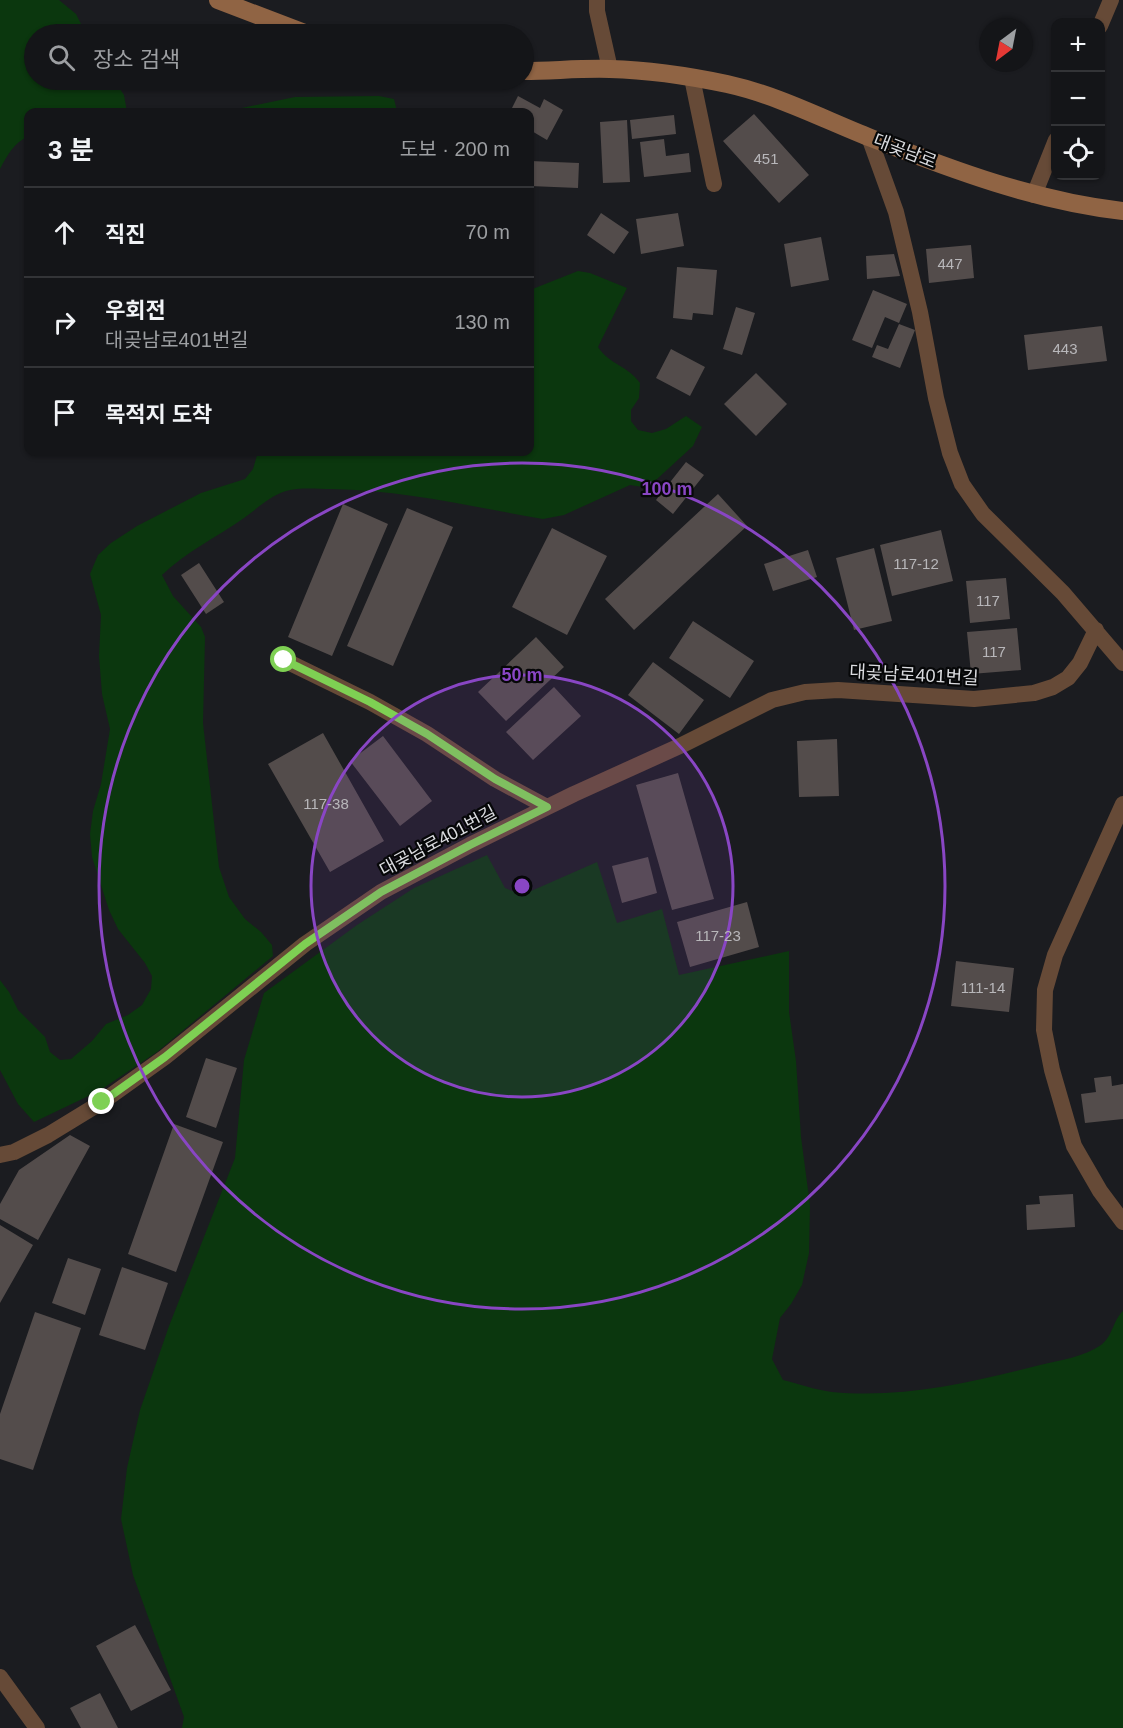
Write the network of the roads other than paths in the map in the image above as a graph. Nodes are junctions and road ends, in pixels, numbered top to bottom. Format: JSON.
{"nodes":[{"id":1,"x":218,"y":0,"type":"edge"},
{"id":2,"x":597,"y":0,"type":"edge"},
{"id":3,"x":1111,"y":0,"type":"edge"},
{"id":4,"x":1104,"y":18,"type":"edge"},
{"id":5,"x":281,"y":24,"type":"edge"},
{"id":6,"x":610,"y":69,"type":"junction"},
{"id":7,"x":534,"y":71,"type":"edge"},
{"id":8,"x":692,"y":78,"type":"junction"},
{"id":9,"x":869,"y":137,"type":"junction"},
{"id":10,"x":1051,"y":152,"type":"edge"},
{"id":11,"x":714,"y":184,"type":"dead end"},
{"id":12,"x":1034,"y":195,"type":"junction"},
{"id":13,"x":1123,"y":212,"type":"edge"},
{"id":14,"x":1096,"y":630,"type":"junction"},
{"id":15,"x":284,"y":660,"type":"dead end"},
{"id":16,"x":1123,"y":663,"type":"edge"},
{"id":17,"x":1123,"y":804,"type":"edge"},
{"id":18,"x":547,"y":807,"type":"junction"},
{"id":19,"x":0,"y":1155,"type":"edge"},
{"id":20,"x":1123,"y":1222,"type":"edge"},
{"id":21,"x":0,"y":1677,"type":"edge"},
{"id":22,"x":37,"y":1728,"type":"edge"}],
"edges":[{"from":1,"to":5,"type":"street"},
{"from":2,"to":6,"type":"lane"},
{"from":3,"to":4,"type":"lane"},
{"from":6,"to":7,"type":"street","name":"대곶남로"},
{"from":6,"to":8,"type":"street","name":"대곶남로"},
{"from":8,"to":9,"type":"street","name":"대곶남로"},
{"from":8,"to":11,"type":"lane"},
{"from":9,"to":12,"type":"street","name":"대곶남로"},
{"from":9,"to":14,"type":"lane"},
{"from":10,"to":12,"type":"lane"},
{"from":12,"to":13,"type":"street","name":"대곶남로"},
{"from":14,"to":16,"type":"lane"},
{"from":14,"to":18,"type":"lane","name":"대곶남로401번길"},
{"from":15,"to":18,"type":"lane"},
{"from":17,"to":20,"type":"lane"},
{"from":18,"to":19,"type":"lane","name":"대곶남로401번길"},
{"from":21,"to":22,"type":"lane"}]}
